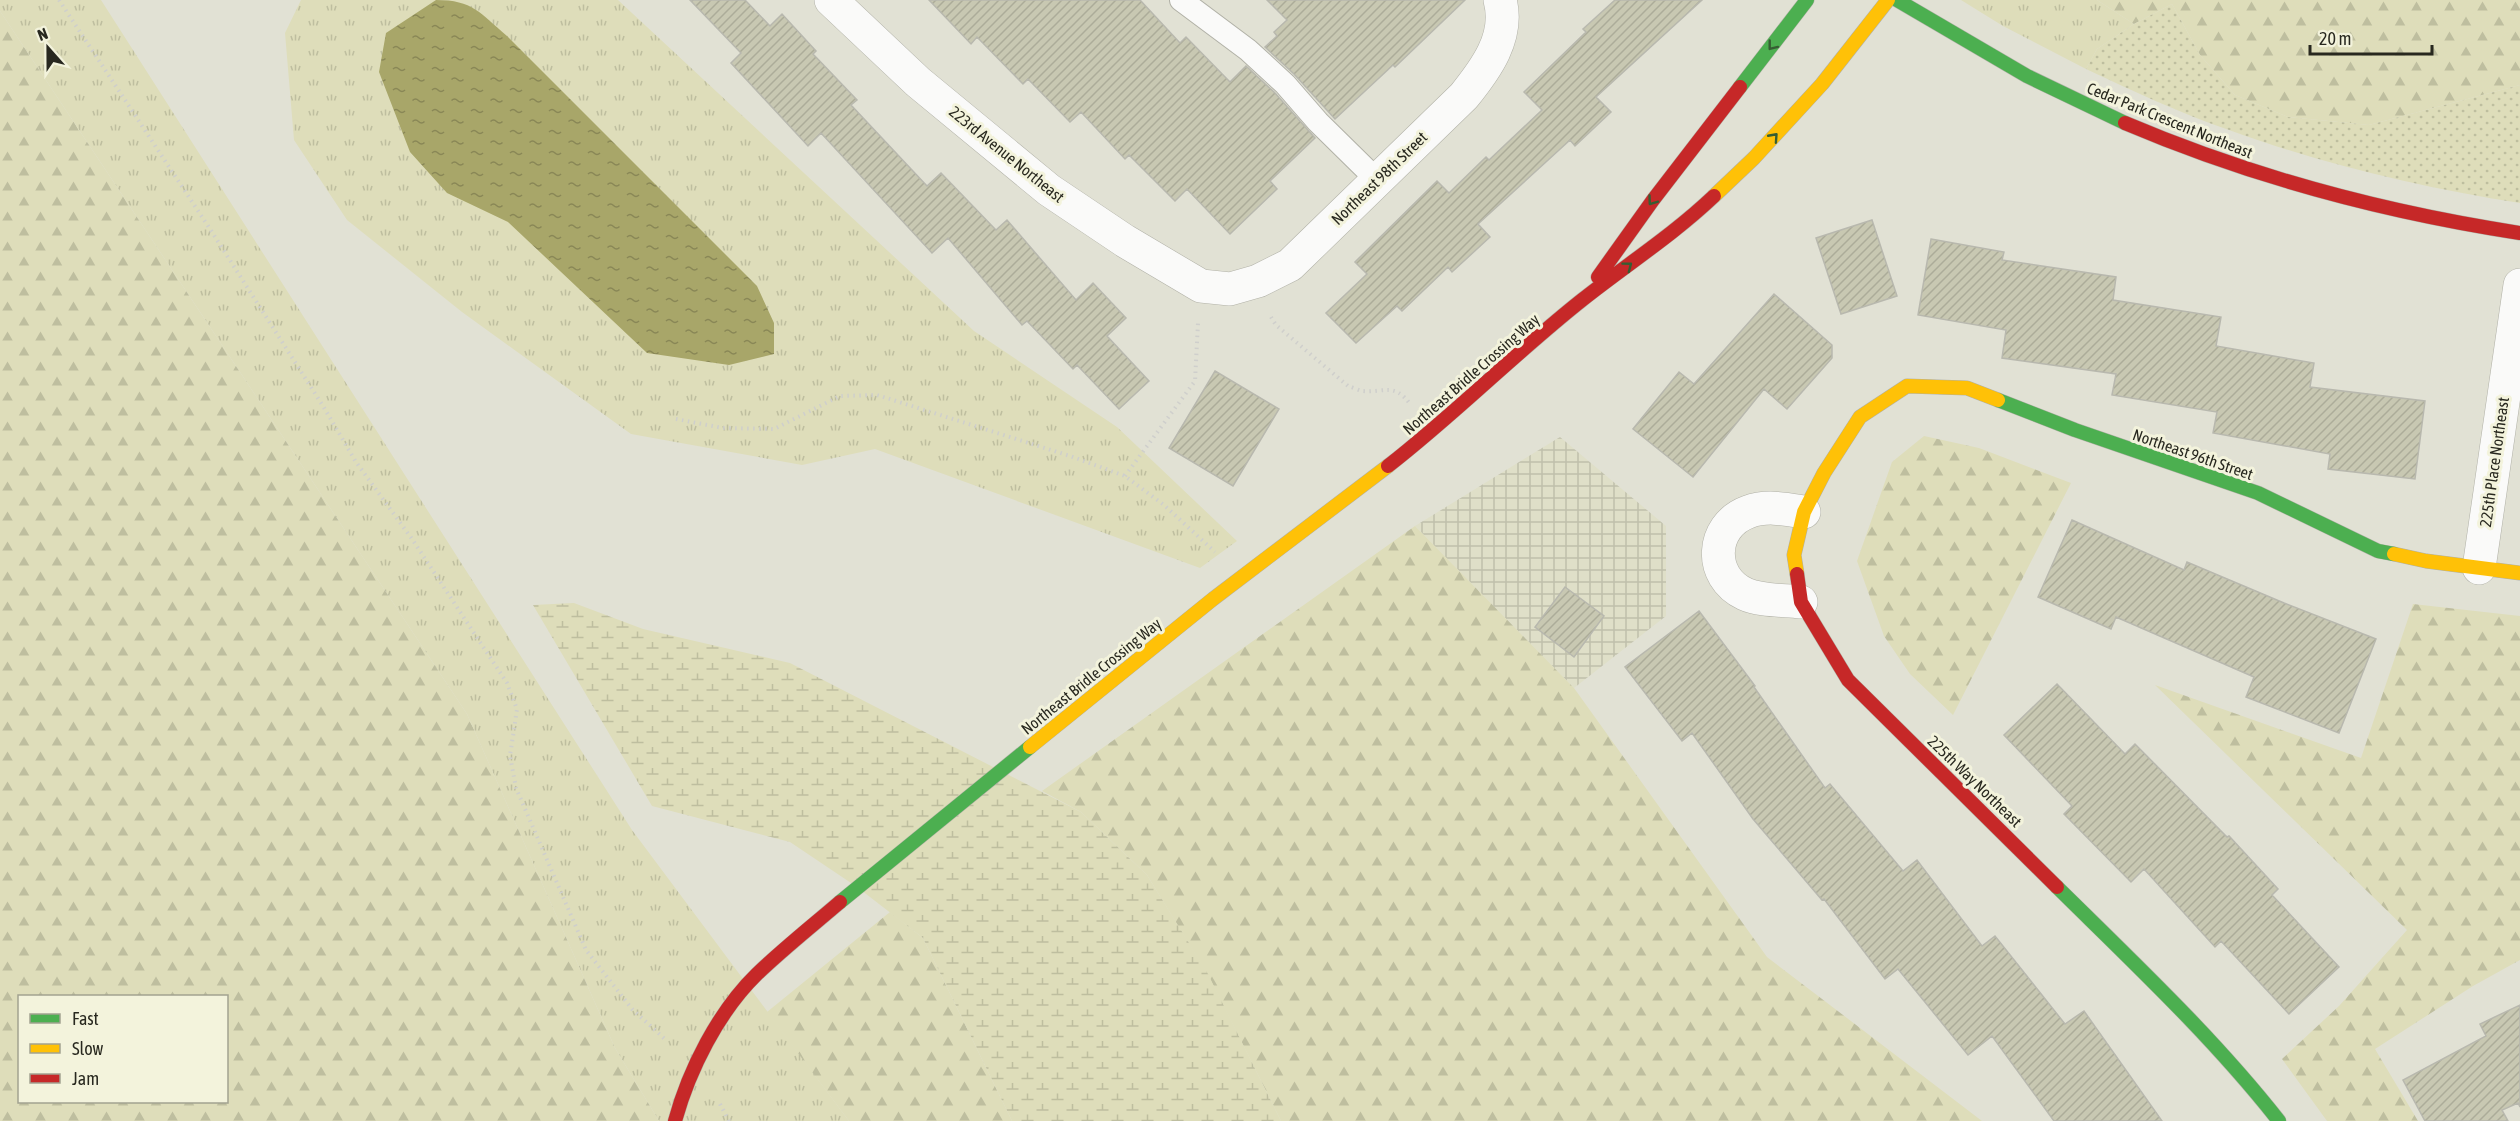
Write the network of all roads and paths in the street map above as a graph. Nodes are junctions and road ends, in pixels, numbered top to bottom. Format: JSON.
{"nodes":[{"id":1,"x":59,"y":0,"type":"edge"},
{"id":2,"x":831,"y":0,"type":"edge"},
{"id":3,"x":1181,"y":0,"type":"edge"},
{"id":4,"x":1807,"y":0,"type":"edge"},
{"id":5,"x":1888,"y":0,"type":"edge"},
{"id":6,"x":1897,"y":0,"type":"edge"},
{"id":7,"x":1501,"y":3,"type":"edge"},
{"id":8,"x":1378,"y":181,"type":"junction"},
{"id":9,"x":2520,"y":233,"type":"edge"},
{"id":10,"x":1248,"y":284,"type":"junction"},
{"id":11,"x":2520,"y":285,"type":"edge"},
{"id":12,"x":1201,"y":286,"type":"junction"},
{"id":13,"x":1581,"y":301,"type":"junction"},
{"id":14,"x":1860,"y":417,"type":"joint"},
{"id":15,"x":676,"y":419,"type":"dead end"},
{"id":16,"x":1432,"y":431,"type":"junction"},
{"id":17,"x":1125,"y":476,"type":"junction"},
{"id":18,"x":1804,"y":512,"type":"junction"},
{"id":19,"x":1222,"y":559,"type":"dead end"},
{"id":20,"x":2479,"y":568,"type":"junction"},
{"id":21,"x":2520,"y":573,"type":"edge"},
{"id":22,"x":1801,"y":602,"type":"junction"},
{"id":23,"x":694,"y":1067,"type":"junction"},
{"id":24,"x":675,"y":1121,"type":"edge"},
{"id":25,"x":729,"y":1121,"type":"edge"},
{"id":26,"x":2279,"y":1121,"type":"edge"}],
"edges":[{"from":1,"to":23,"type":"path"},
{"from":2,"to":12,"type":"street","name":"223rd Avenue Northeast"},
{"from":3,"to":8,"type":"lane"},
{"from":4,"to":13,"type":"street","name":"Northeast Bridle Crossing Way","one_way":true},
{"from":13,"to":5,"type":"street","name":"Northeast Bridle Crossing Way","one_way":true},
{"from":6,"to":9,"type":"street","name":"Cedar Park Crescent Northeast"},
{"from":7,"to":8,"type":"street","name":"Northeast 98th Street"},
{"from":8,"to":10,"type":"street","name":"Northeast 98th Street"},
{"from":10,"to":12,"type":"street","name":"Northeast 98th Street"},
{"from":10,"to":16,"type":"path"},
{"from":11,"to":20,"type":"street","name":"225th Place Northeast"},
{"from":12,"to":17,"type":"path"},
{"from":13,"to":16,"type":"street","name":"Northeast Bridle Crossing Way"},
{"from":14,"to":18,"type":"street","name":"225th Way Northeast"},
{"from":14,"to":20,"type":"street","name":"Northeast 96th Street"},
{"from":15,"to":17,"type":"path"},
{"from":16,"to":23,"type":"street","name":"Northeast Bridle Crossing Way"},
{"from":17,"to":19,"type":"path"},
{"from":18,"to":22,"type":"street","name":"225th Way Northeast"},
{"from":18,"to":22,"type":"street"},
{"from":20,"to":21,"type":"street","name":"Northeast 96th Street"},
{"from":22,"to":26,"type":"street","name":"225th Way Northeast"},
{"from":23,"to":24,"type":"street","name":"Northeast Bridle Crossing Way"},
{"from":23,"to":25,"type":"path"}]}
